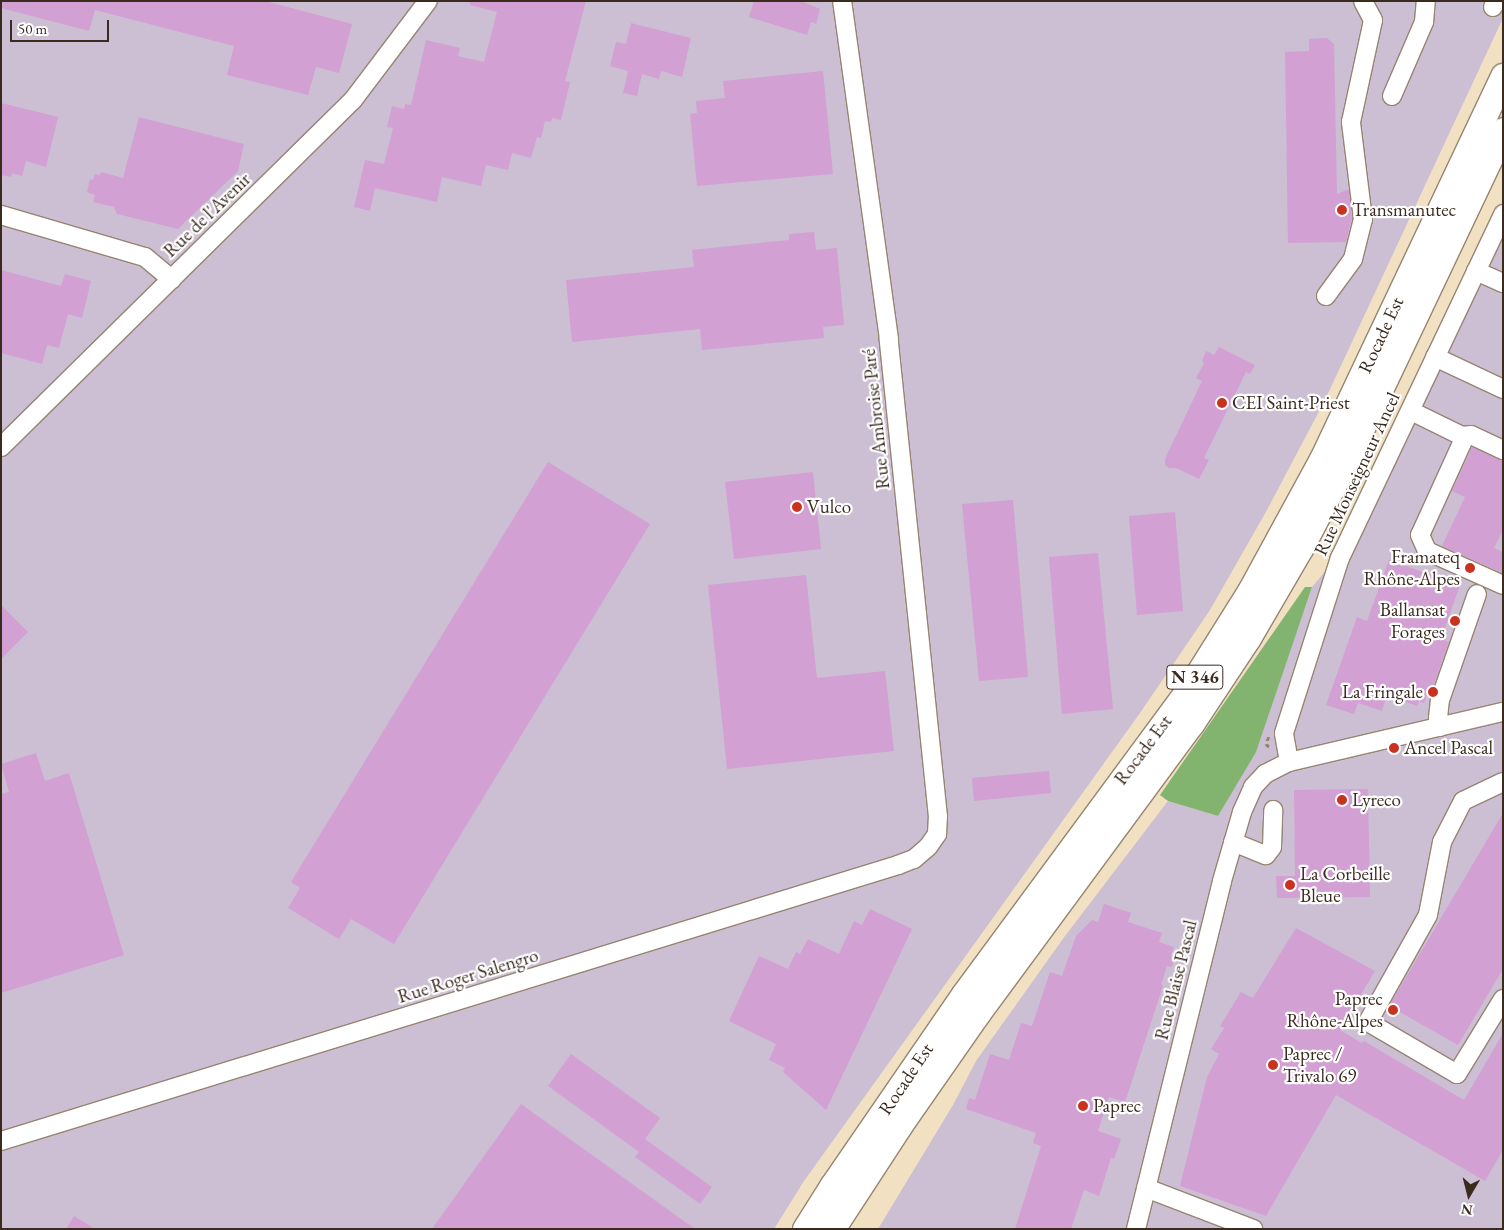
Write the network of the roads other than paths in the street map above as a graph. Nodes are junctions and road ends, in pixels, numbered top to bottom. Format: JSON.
{"nodes":[{"id":1,"x":428,"y":1,"type":"edge"},
{"id":2,"x":842,"y":1,"type":"edge"},
{"id":3,"x":1363,"y":1,"type":"edge"},
{"id":4,"x":1426,"y":1,"type":"edge"},
{"id":5,"x":1503,"y":76,"type":"edge"},
{"id":6,"x":1392,"y":96,"type":"dead end"},
{"id":7,"x":1503,"y":130,"type":"edge"},
{"id":8,"x":1503,"y":214,"type":"edge"},
{"id":9,"x":1,"y":215,"type":"edge"},
{"id":10,"x":1476,"y":271,"type":"junction"},
{"id":11,"x":172,"y":280,"type":"junction"},
{"id":12,"x":1503,"y":283,"type":"edge"},
{"id":13,"x":1326,"y":296,"type":"dead end"},
{"id":14,"x":1435,"y":357,"type":"junction"},
{"id":15,"x":1503,"y":388,"type":"edge"},
{"id":16,"x":1411,"y":411,"type":"junction"},
{"id":17,"x":1462,"y":436,"type":"junction"},
{"id":18,"x":1,"y":446,"type":"edge"},
{"id":19,"x":1503,"y":450,"type":"edge"},
{"id":20,"x":1503,"y":585,"type":"edge"},
{"id":21,"x":1477,"y":594,"type":"dead end"},
{"id":22,"x":1503,"y":712,"type":"edge"},
{"id":23,"x":1440,"y":726,"type":"junction"},
{"id":24,"x":1289,"y":762,"type":"junction"},
{"id":25,"x":1503,"y":782,"type":"edge"},
{"id":26,"x":1273,"y":810,"type":"dead end"},
{"id":27,"x":937,"y":834,"type":"joint"},
{"id":28,"x":1233,"y":842,"type":"junction"},
{"id":29,"x":1503,"y":999,"type":"edge"},
{"id":30,"x":901,"y":1123,"type":"junction"},
{"id":31,"x":1,"y":1141,"type":"edge"},
{"id":32,"x":1146,"y":1188,"type":"junction"},
{"id":33,"x":805,"y":1229,"type":"edge"},
{"id":34,"x":832,"y":1229,"type":"edge"},
{"id":35,"x":848,"y":1229,"type":"edge"},
{"id":36,"x":1136,"y":1229,"type":"edge"},
{"id":37,"x":1253,"y":1229,"type":"edge"}],
"edges":[{"from":1,"to":11,"type":"street","name":"Rue de l'Avenir"},
{"from":2,"to":27,"type":"street","name":"Rue Ambroise Paré"},
{"from":3,"to":13,"type":"street"},
{"from":4,"to":6,"type":"street"},
{"from":5,"to":33,"type":"highway","name":"Rocade Est","number":"N 346"},
{"from":7,"to":30,"type":"highway","name":"Rocade Est","number":"N 346"},
{"from":8,"to":10,"type":"street","name":"Rue Monseigneur Ancel"},
{"from":9,"to":11,"type":"street"},
{"from":10,"to":12,"type":"street"},
{"from":10,"to":14,"type":"street","name":"Rue Monseigneur Ancel"},
{"from":11,"to":18,"type":"street","name":"Rue de l'Avenir"},
{"from":14,"to":15,"type":"street"},
{"from":14,"to":16,"type":"street","name":"Rue Monseigneur Ancel"},
{"from":16,"to":17,"type":"street"},
{"from":16,"to":24,"type":"street","name":"Rue Monseigneur Ancel"},
{"from":17,"to":19,"type":"street"},
{"from":17,"to":20,"type":"street"},
{"from":21,"to":23,"type":"street"},
{"from":22,"to":23,"type":"street","name":"Rue Blaise Pascal"},
{"from":23,"to":24,"type":"street","name":"Rue Blaise Pascal"},
{"from":24,"to":28,"type":"street","name":"Rue Blaise Pascal"},
{"from":25,"to":29,"type":"street"},
{"from":26,"to":28,"type":"street"},
{"from":27,"to":31,"type":"street","name":"Rue Roger Salengro"},
{"from":28,"to":32,"type":"street","name":"Rue Blaise Pascal"},
{"from":30,"to":34,"type":"highway","name":"Rocade Est","number":"N 346"},
{"from":30,"to":35,"type":"highway"},
{"from":32,"to":36,"type":"street","name":"Rue Blaise Pascal"},
{"from":32,"to":37,"type":"street"}]}
